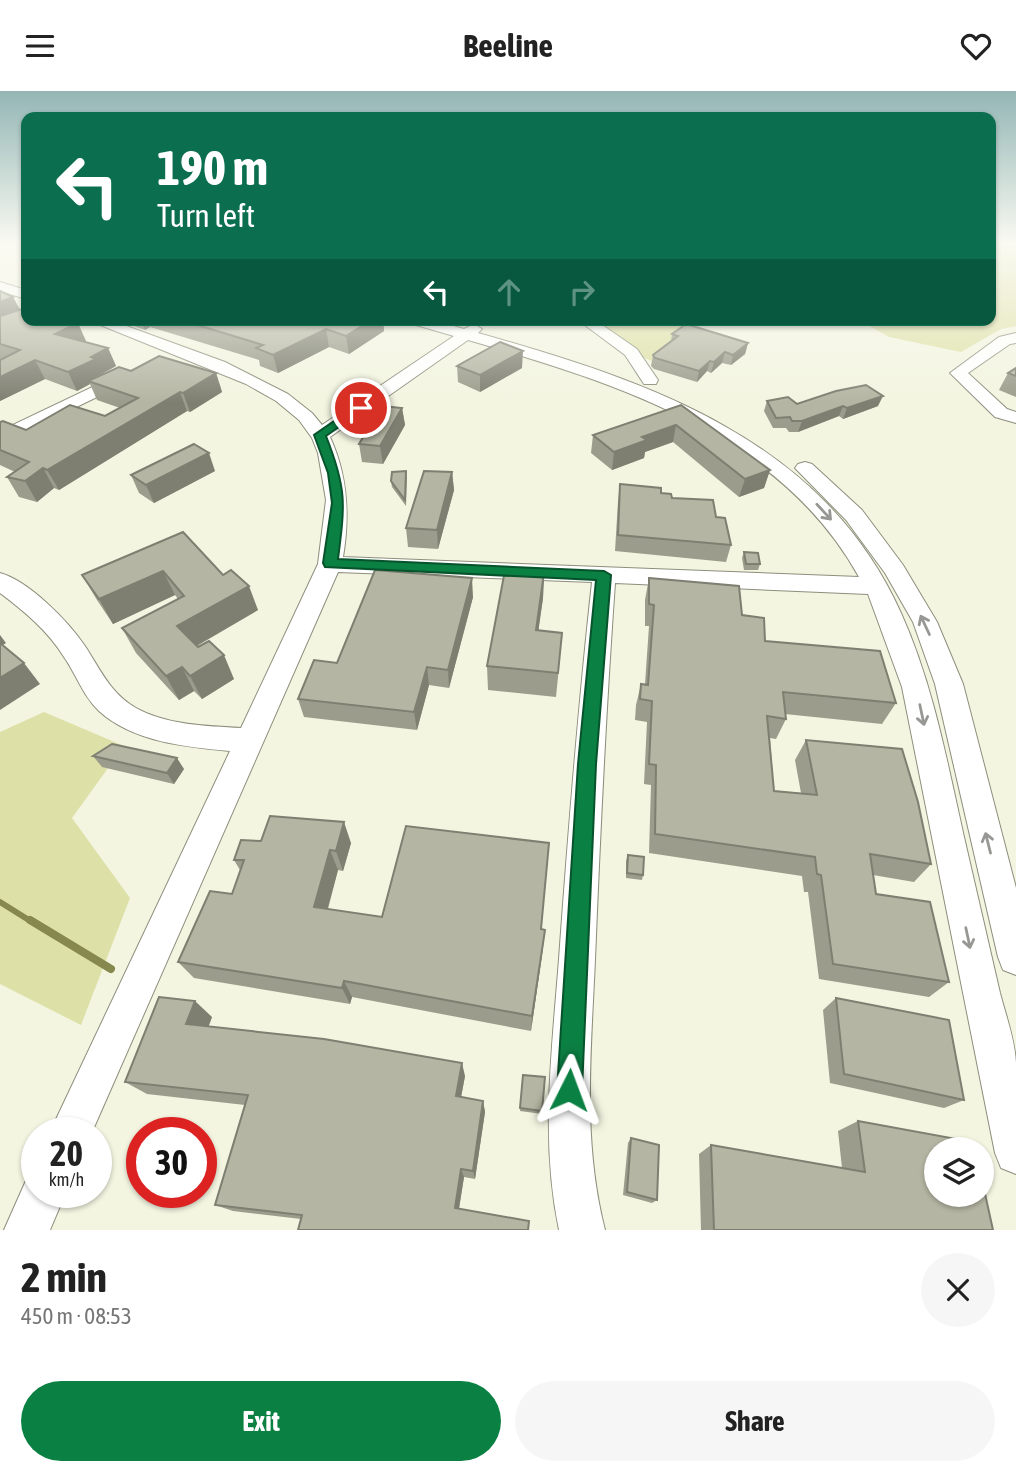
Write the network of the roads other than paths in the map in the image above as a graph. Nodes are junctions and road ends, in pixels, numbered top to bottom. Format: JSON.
{"nodes":[{"id":1,"x":111,"y":326,"type":"edge"},
{"id":2,"x":594,"y":326,"type":"edge"},
{"id":3,"x":463,"y":328,"type":"edge"},
{"id":4,"x":1016,"y":338,"type":"edge"},
{"id":5,"x":178,"y":351,"type":"junction"},
{"id":6,"x":650,"y":380,"type":"junction"},
{"id":7,"x":1016,"y":418,"type":"edge"},
{"id":8,"x":320,"y":435,"type":"junction"},
{"id":9,"x":0,"y":438,"type":"edge"},
{"id":10,"x":330,"y":563,"type":"junction"},
{"id":11,"x":604,"y":575,"type":"junction"},
{"id":12,"x":0,"y":581,"type":"edge"},
{"id":13,"x":875,"y":586,"type":"junction"},
{"id":14,"x":249,"y":740,"type":"junction"},
{"id":15,"x":1016,"y":957,"type":"edge"},
{"id":16,"x":78,"y":1117,"type":"edge"},
{"id":17,"x":1016,"y":1153,"type":"edge"},
{"id":18,"x":37,"y":1208,"type":"edge"},
{"id":19,"x":27,"y":1230,"type":"edge"},
{"id":20,"x":582,"y":1230,"type":"edge"}],
"edges":[{"from":1,"to":5,"type":"street"},
{"from":2,"to":6,"type":"street"},
{"from":3,"to":6,"type":"street"},
{"from":3,"to":8,"type":"street"},
{"from":3,"to":13,"type":"street","one_way":true},
{"from":4,"to":7,"type":"street"},
{"from":5,"to":8,"type":"street"},
{"from":5,"to":9,"type":"street"},
{"from":15,"to":6,"type":"street","one_way":true},
{"from":8,"to":10,"type":"street"},
{"from":10,"to":11,"type":"street"},
{"from":10,"to":14,"type":"street"},
{"from":11,"to":13,"type":"street"},
{"from":11,"to":20,"type":"street"},
{"from":12,"to":14,"type":"street"},
{"from":13,"to":17,"type":"street","one_way":true},
{"from":14,"to":16,"type":"street"},
{"from":18,"to":19,"type":"street"}]}
